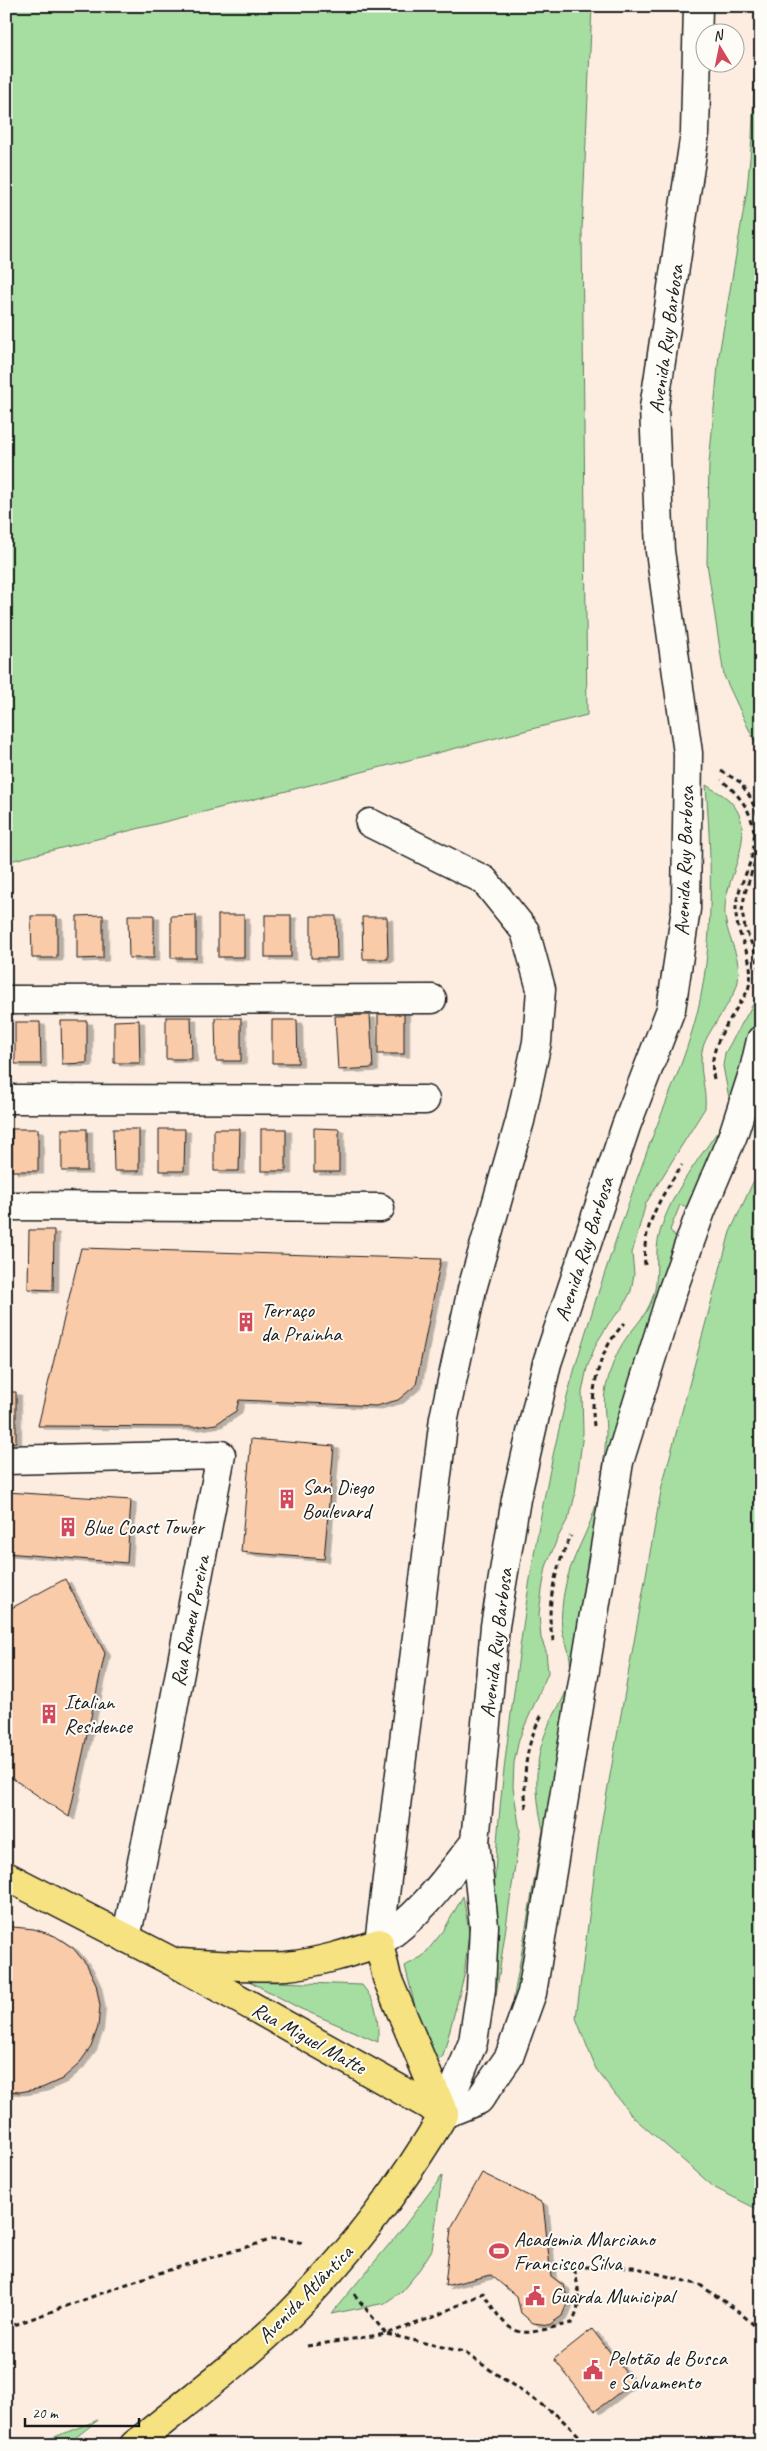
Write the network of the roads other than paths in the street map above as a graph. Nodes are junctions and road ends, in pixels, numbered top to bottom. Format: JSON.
{"nodes":[{"id":1,"x":698,"y":6,"type":"edge"},
{"id":2,"x":370,"y":823,"type":"dead end"},
{"id":3,"x":432,"y":999,"type":"dead end"},
{"id":4,"x":6,"y":1000,"type":"edge"},
{"id":5,"x":761,"y":1040,"type":"edge"},
{"id":6,"x":6,"y":1099,"type":"edge"},
{"id":7,"x":425,"y":1100,"type":"dead end"},
{"id":8,"x":6,"y":1206,"type":"edge"},
{"id":9,"x":380,"y":1208,"type":"dead end"},
{"id":10,"x":6,"y":1460,"type":"edge"},
{"id":11,"x":475,"y":1842,"type":"junction"},
{"id":12,"x":6,"y":1876,"type":"edge"},
{"id":13,"x":126,"y":1938,"type":"junction"},
{"id":14,"x":379,"y":1943,"type":"junction"},
{"id":15,"x":174,"y":1963,"type":"junction"},
{"id":16,"x":444,"y":2114,"type":"junction"},
{"id":17,"x":134,"y":2445,"type":"edge"}],
"edges":[{"from":1,"to":11,"type":"street","name":"Avenida Ruy Barbosa"},
{"from":2,"to":14,"type":"street"},
{"from":3,"to":4,"type":"street"},
{"from":5,"to":16,"type":"street"},
{"from":6,"to":7,"type":"street"},
{"from":8,"to":9,"type":"street"},
{"from":10,"to":13,"type":"street","name":"Rua Romeu Pereira"},
{"from":11,"to":14,"type":"street"},
{"from":11,"to":16,"type":"street","name":"Avenida Ruy Barbosa"},
{"from":12,"to":13,"type":"main road","name":"Rua Miguel Matte"},
{"from":13,"to":15,"type":"main road","name":"Rua Miguel Matte"},
{"from":14,"to":15,"type":"main road","name":"Rua Miguel Matte"},
{"from":14,"to":16,"type":"main road"},
{"from":15,"to":16,"type":"main road","name":"Rua Miguel Matte"},
{"from":16,"to":17,"type":"main road","name":"Avenida Atlântica"}]}
